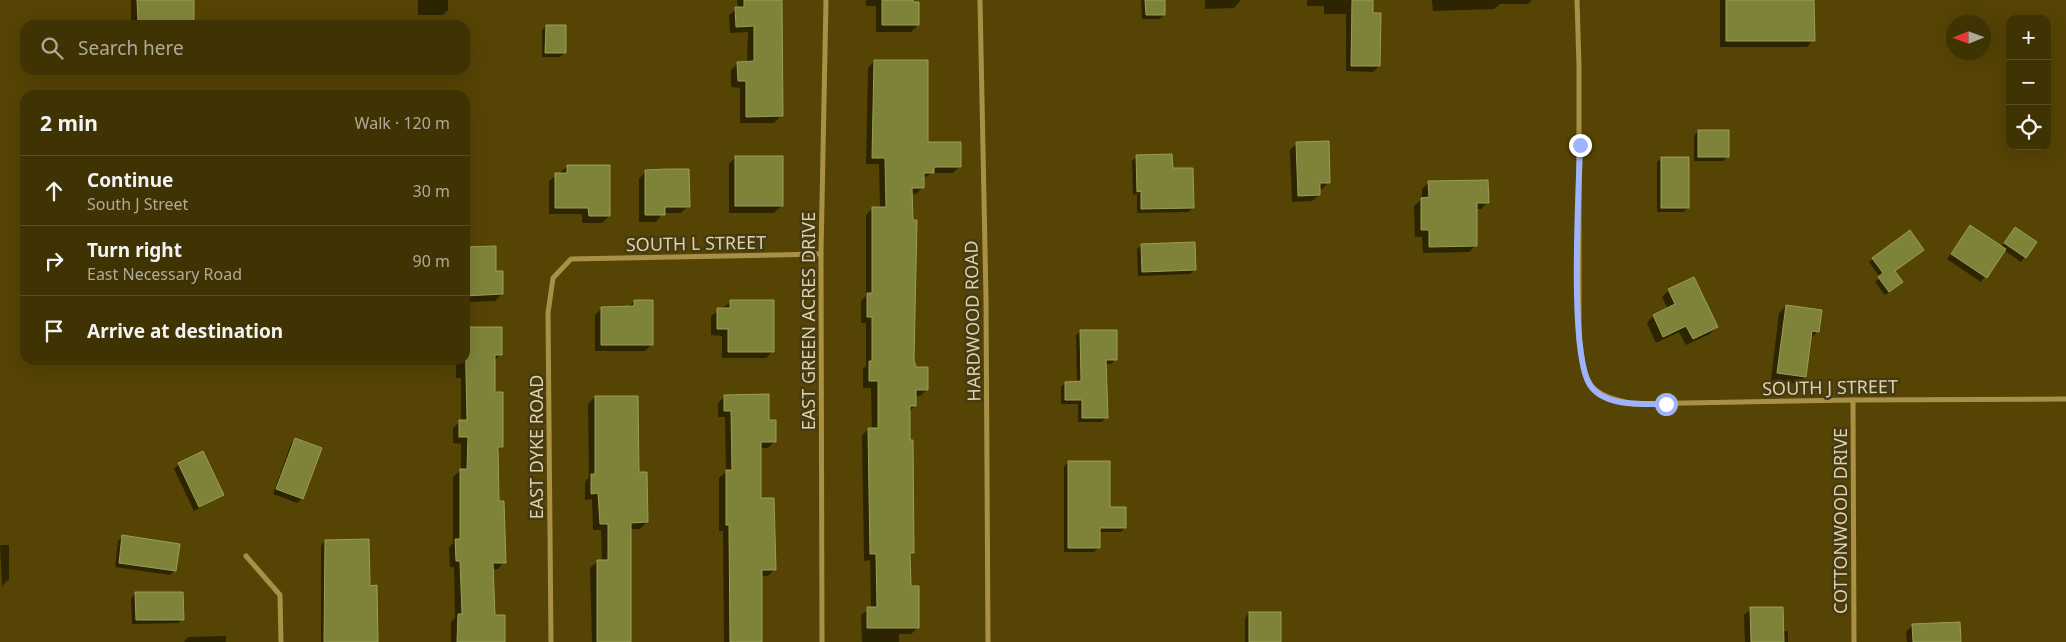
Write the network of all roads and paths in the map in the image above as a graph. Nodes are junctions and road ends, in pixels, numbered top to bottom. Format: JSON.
{"nodes":[{"id":1,"x":826,"y":0,"type":"edge"},
{"id":2,"x":980,"y":0,"type":"edge"},
{"id":3,"x":1577,"y":0,"type":"edge"},
{"id":4,"x":821,"y":254,"type":"junction"},
{"id":5,"x":571,"y":260,"type":"joint"},
{"id":6,"x":2066,"y":399,"type":"edge"},
{"id":7,"x":1853,"y":400,"type":"junction"},
{"id":8,"x":246,"y":556,"type":"dead end"},
{"id":9,"x":281,"y":642,"type":"edge"},
{"id":10,"x":551,"y":642,"type":"edge"},
{"id":11,"x":822,"y":642,"type":"edge"},
{"id":12,"x":988,"y":642,"type":"edge"},
{"id":13,"x":1854,"y":642,"type":"edge"}],
"edges":[{"from":1,"to":4,"type":"street","name":"EAST GREEN ACRES DRIVE"},
{"from":2,"to":12,"type":"street","name":"HARDWOOD ROAD"},
{"from":3,"to":7,"type":"street","name":"SOUTH J STREET"},
{"from":4,"to":5,"type":"street","name":"SOUTH L STREET"},
{"from":4,"to":11,"type":"street","name":"EAST GREEN ACRES DRIVE"},
{"from":5,"to":10,"type":"street","name":"EAST DYKE ROAD"},
{"from":6,"to":7,"type":"street","name":"SOUTH J STREET"},
{"from":7,"to":13,"type":"street","name":"COTTONWOOD DRIVE"},
{"from":8,"to":9,"type":"street"}]}
